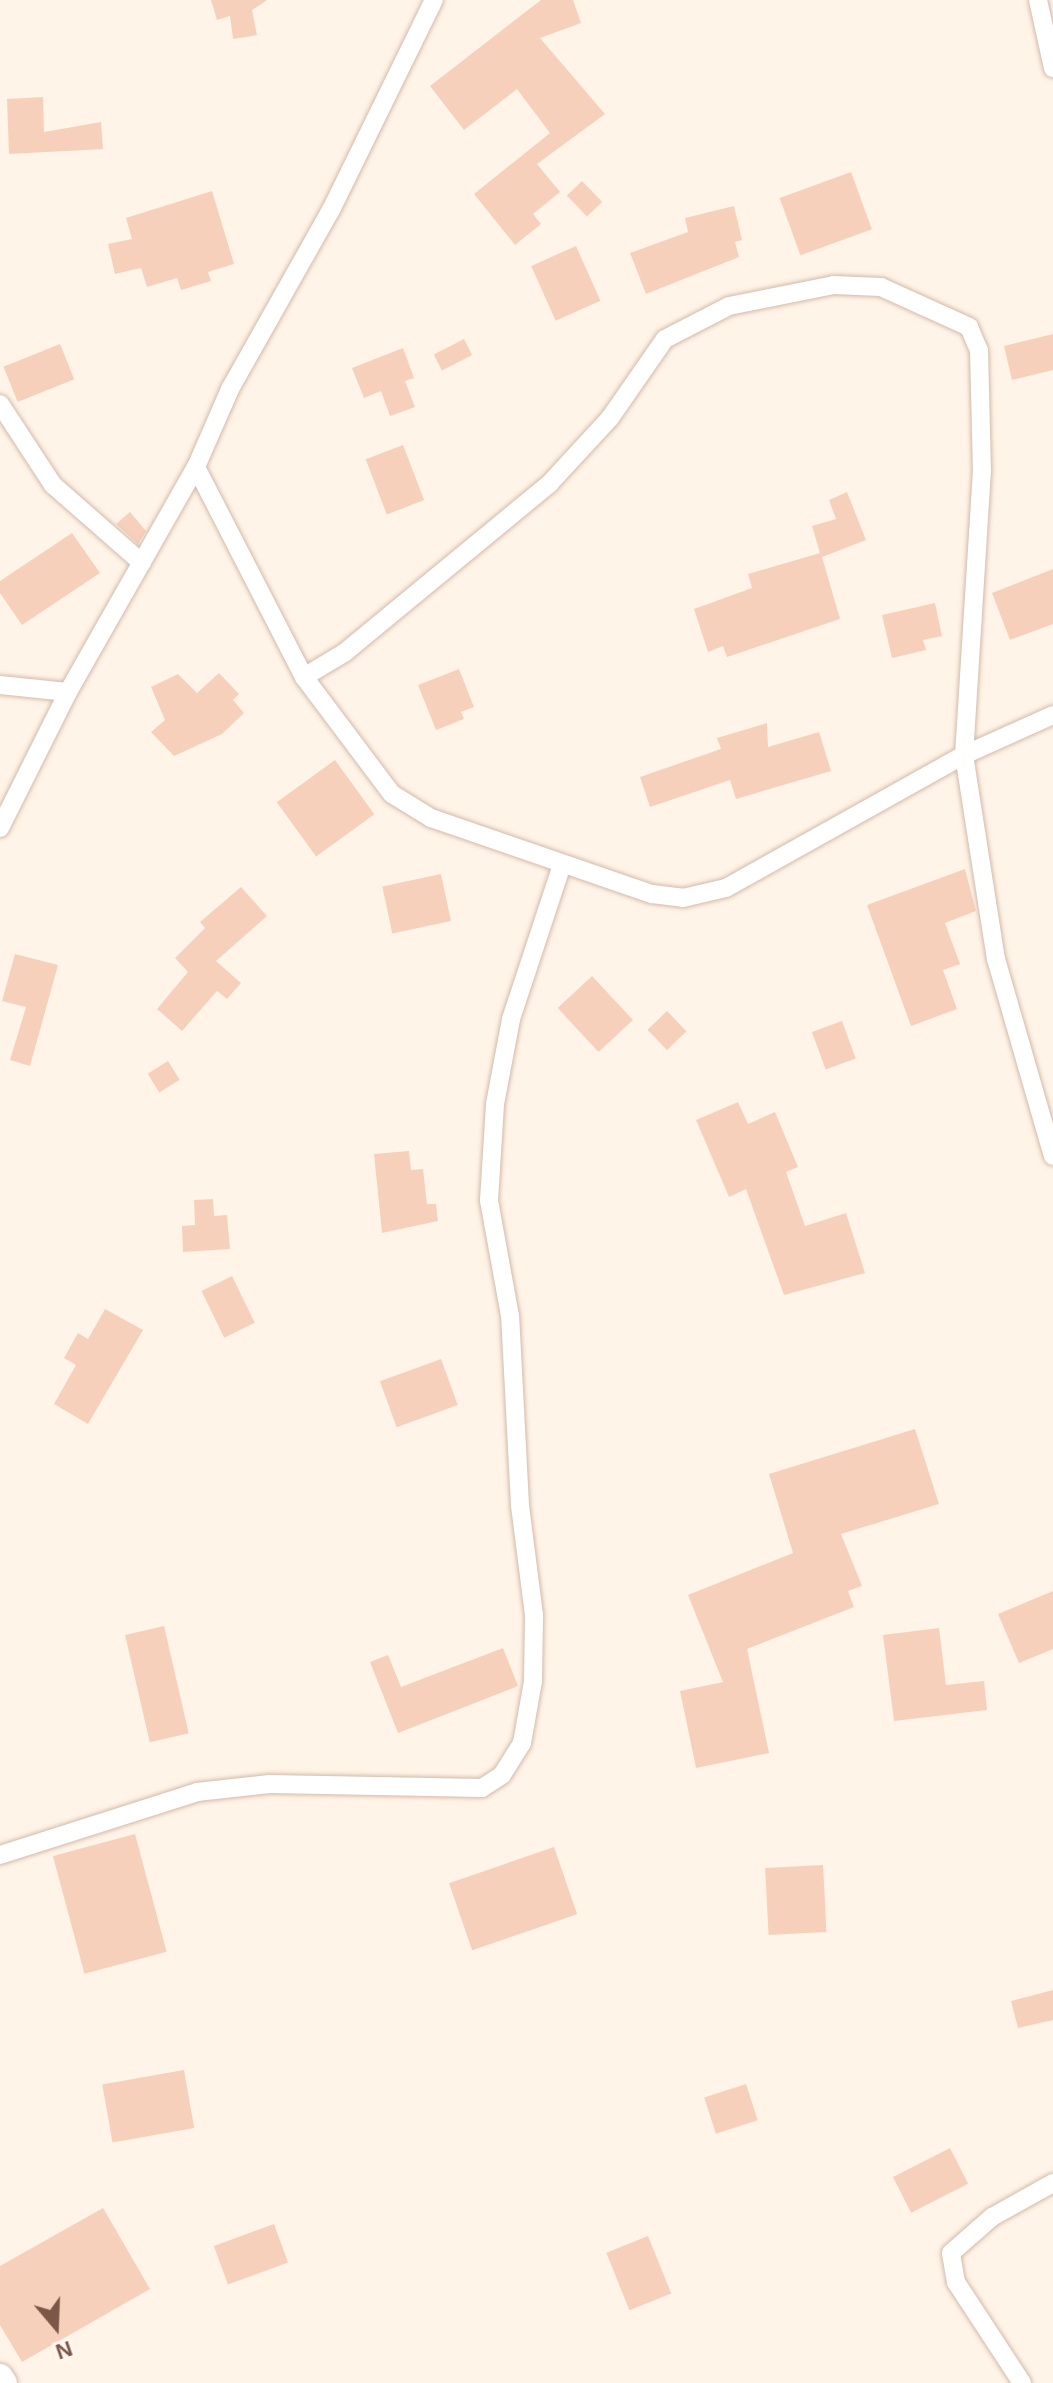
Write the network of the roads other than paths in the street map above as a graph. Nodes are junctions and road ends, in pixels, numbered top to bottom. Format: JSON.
{"nodes":[{"id":1,"x":434,"y":0,"type":"edge"},
{"id":2,"x":1038,"y":0,"type":"edge"},
{"id":3,"x":1053,"y":68,"type":"edge"},
{"id":4,"x":0,"y":404,"type":"edge"},
{"id":5,"x":196,"y":467,"type":"junction"},
{"id":6,"x":142,"y":563,"type":"junction"},
{"id":7,"x":304,"y":677,"type":"junction"},
{"id":8,"x":0,"y":685,"type":"edge"},
{"id":9,"x":68,"y":692,"type":"junction"},
{"id":10,"x":1053,"y":715,"type":"edge"},
{"id":11,"x":964,"y":755,"type":"junction"},
{"id":12,"x":0,"y":828,"type":"edge"},
{"id":13,"x":562,"y":865,"type":"junction"},
{"id":14,"x":1053,"y":1156,"type":"edge"},
{"id":15,"x":0,"y":1855,"type":"edge"},
{"id":16,"x":1053,"y":2183,"type":"edge"},
{"id":17,"x":0,"y":2377,"type":"edge"},
{"id":18,"x":4,"y":2383,"type":"edge"},
{"id":19,"x":1022,"y":2383,"type":"edge"}],
"edges":[{"from":1,"to":5,"type":"street"},
{"from":2,"to":3,"type":"street"},
{"from":4,"to":6,"type":"street"},
{"from":5,"to":6,"type":"street"},
{"from":5,"to":7,"type":"street"},
{"from":6,"to":9,"type":"street"},
{"from":7,"to":11,"type":"street"},
{"from":7,"to":13,"type":"street"},
{"from":8,"to":9,"type":"street"},
{"from":9,"to":12,"type":"street"},
{"from":10,"to":11,"type":"street"},
{"from":11,"to":13,"type":"street"},
{"from":11,"to":14,"type":"street"},
{"from":13,"to":15,"type":"street"},
{"from":16,"to":19,"type":"street"},
{"from":17,"to":18,"type":"main road"}]}
